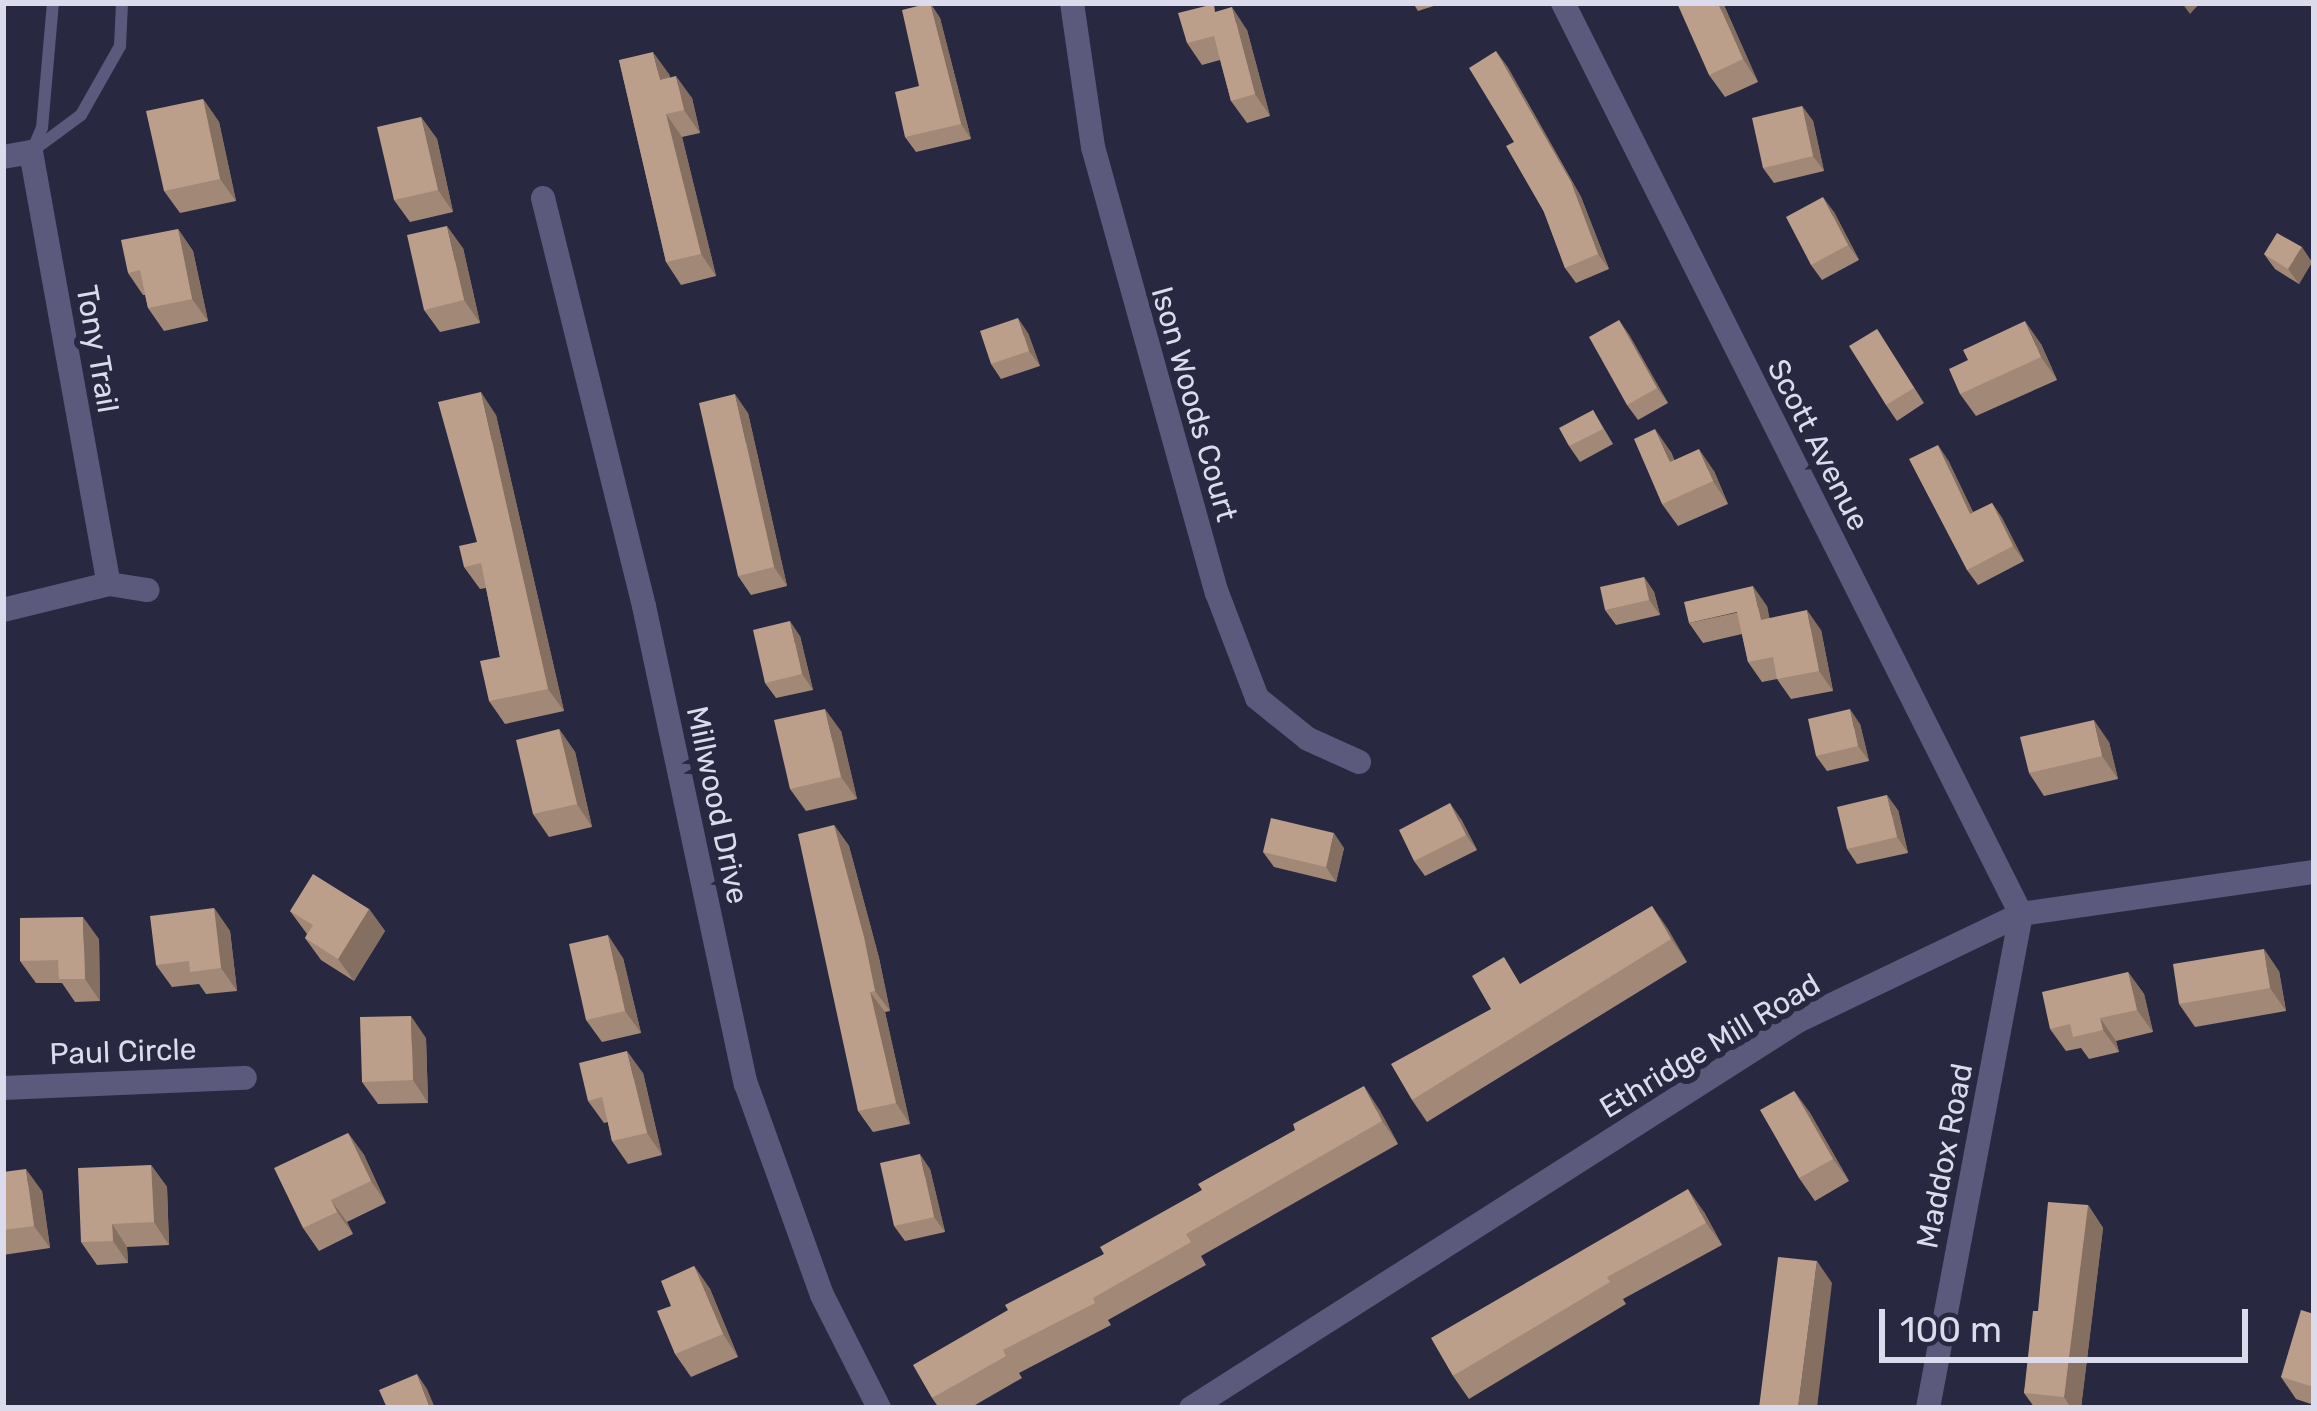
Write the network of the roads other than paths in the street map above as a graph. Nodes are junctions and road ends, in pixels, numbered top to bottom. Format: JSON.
{"nodes":[{"id":1,"x":53,"y":3,"type":"edge"},
{"id":2,"x":122,"y":3,"type":"edge"},
{"id":3,"x":1072,"y":3,"type":"edge"},
{"id":4,"x":1563,"y":3,"type":"edge"},
{"id":5,"x":32,"y":152,"type":"junction"},
{"id":6,"x":3,"y":157,"type":"edge"},
{"id":7,"x":543,"y":198,"type":"dead end"},
{"id":8,"x":110,"y":584,"type":"junction"},
{"id":9,"x":148,"y":590,"type":"dead end"},
{"id":10,"x":3,"y":610,"type":"edge"},
{"id":11,"x":1359,"y":762,"type":"dead end"},
{"id":12,"x":2314,"y":872,"type":"edge"},
{"id":13,"x":2021,"y":914,"type":"junction"},
{"id":14,"x":245,"y":1078,"type":"dead end"},
{"id":15,"x":3,"y":1088,"type":"edge"},
{"id":16,"x":879,"y":1408,"type":"edge"},
{"id":17,"x":1191,"y":1408,"type":"edge"},
{"id":18,"x":1928,"y":1408,"type":"edge"}],
"edges":[{"from":1,"to":5,"type":"lane"},
{"from":2,"to":5,"type":"lane"},
{"from":3,"to":11,"type":"street","name":"Ison Woods Court"},
{"from":4,"to":13,"type":"street","name":"Scott Avenue"},
{"from":5,"to":6,"type":"street"},
{"from":5,"to":8,"type":"street","name":"Tony Trail"},
{"from":7,"to":16,"type":"street","name":"Millwood Drive"},
{"from":8,"to":9,"type":"street"},
{"from":8,"to":10,"type":"street"},
{"from":12,"to":13,"type":"street","name":"Ethridge Mill Road"},
{"from":13,"to":17,"type":"street","name":"Ethridge Mill Road"},
{"from":13,"to":18,"type":"street","name":"Maddox Road"},
{"from":14,"to":15,"type":"street","name":"Paul Circle"}]}
